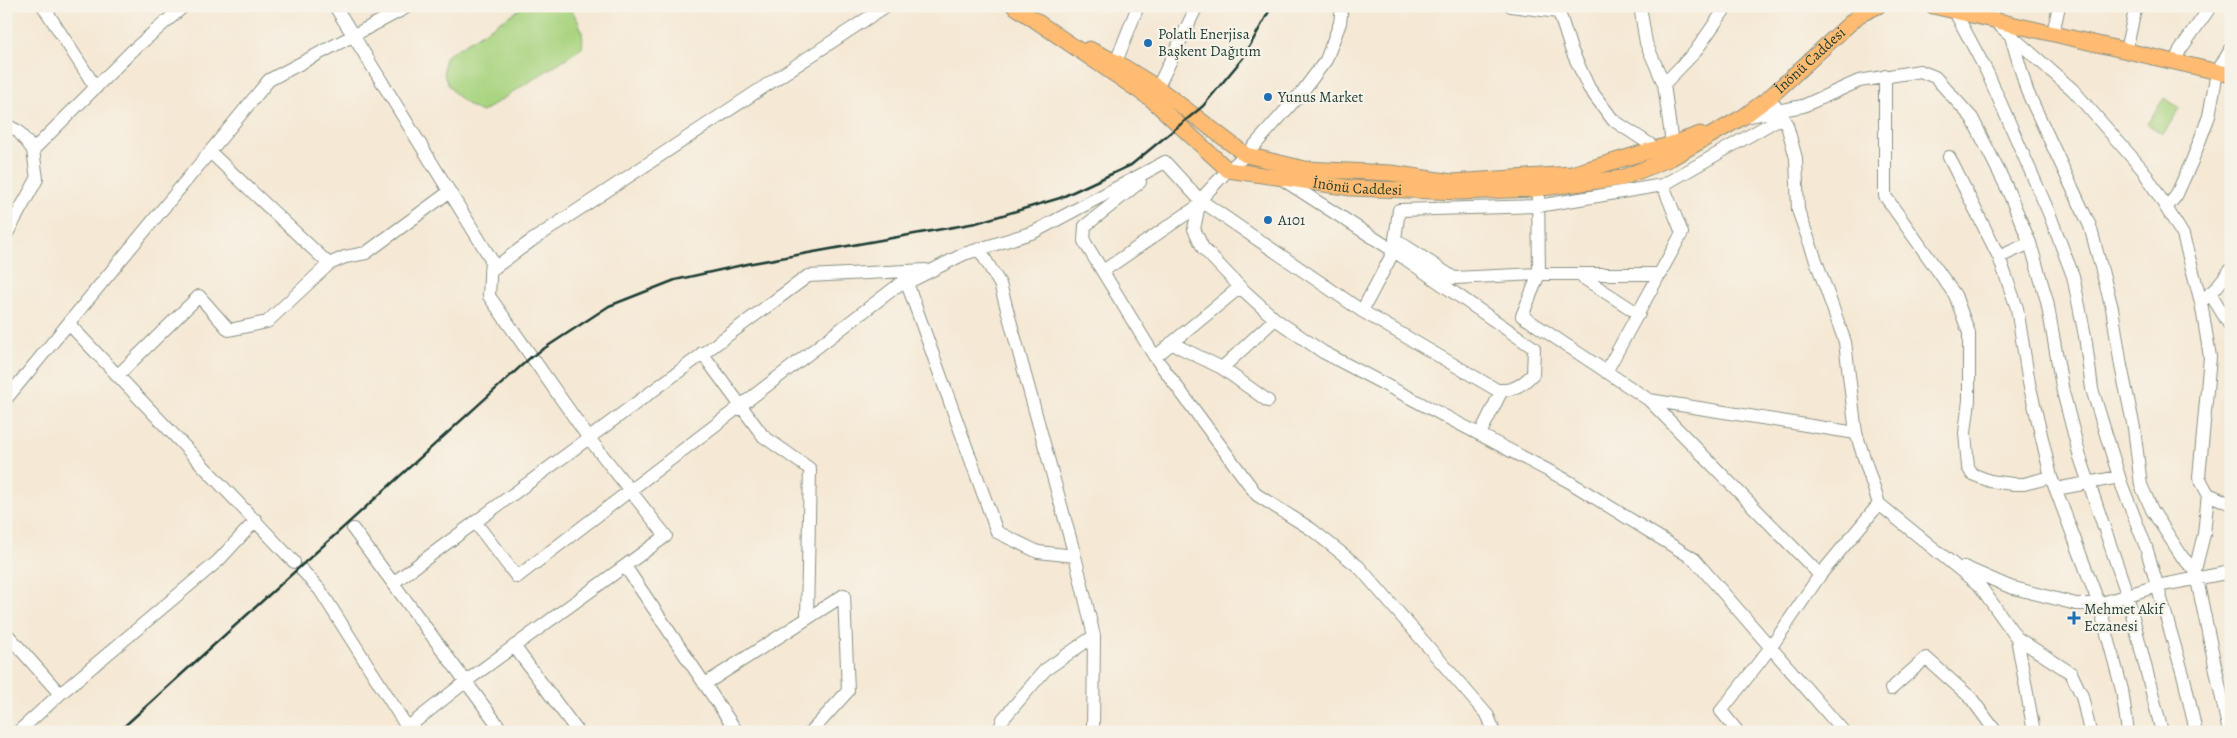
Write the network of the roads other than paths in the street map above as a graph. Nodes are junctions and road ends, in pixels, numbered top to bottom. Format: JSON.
{"nodes":[{"id":1,"x":43,"y":6,"type":"edge"},
{"id":2,"x":184,"y":6,"type":"edge"},
{"id":3,"x":334,"y":6,"type":"edge"},
{"id":4,"x":409,"y":6,"type":"edge"},
{"id":5,"x":886,"y":6,"type":"edge"},
{"id":6,"x":1014,"y":6,"type":"edge"},
{"id":7,"x":1026,"y":6,"type":"edge"},
{"id":8,"x":1138,"y":6,"type":"edge"},
{"id":9,"x":1197,"y":6,"type":"edge"},
{"id":10,"x":1342,"y":6,"type":"edge"},
{"id":11,"x":1511,"y":6,"type":"edge"},
{"id":12,"x":1640,"y":6,"type":"edge"},
{"id":13,"x":1727,"y":6,"type":"edge"},
{"id":14,"x":1878,"y":6,"type":"edge"},
{"id":15,"x":1933,"y":6,"type":"edge"},
{"id":16,"x":2059,"y":6,"type":"edge"},
{"id":17,"x":2136,"y":6,"type":"edge"},
{"id":18,"x":2211,"y":6,"type":"edge"},
{"id":19,"x":1558,"y":9,"type":"edge"},
{"id":20,"x":1857,"y":11,"type":"edge"},
{"id":21,"x":1955,"y":12,"type":"junction"},
{"id":22,"x":1991,"y":12,"type":"edge"},
{"id":23,"x":2053,"y":33,"type":"junction"},
{"id":24,"x":352,"y":36,"type":"junction"},
{"id":25,"x":2011,"y":36,"type":"junction"},
{"id":26,"x":2231,"y":48,"type":"edge"},
{"id":27,"x":2126,"y":50,"type":"junction"},
{"id":28,"x":1116,"y":62,"type":"junction"},
{"id":29,"x":2175,"y":62,"type":"junction"},
{"id":30,"x":2224,"y":73,"type":"edge"},
{"id":31,"x":1885,"y":76,"type":"junction"},
{"id":32,"x":1664,"y":84,"type":"junction"},
{"id":33,"x":96,"y":88,"type":"junction"},
{"id":34,"x":1154,"y":94,"type":"junction"},
{"id":35,"x":1776,"y":108,"type":"junction"},
{"id":36,"x":6,"y":125,"type":"edge"},
{"id":37,"x":1656,"y":149,"type":"junction"},
{"id":38,"x":33,"y":150,"type":"junction"},
{"id":39,"x":1672,"y":151,"type":"junction"},
{"id":40,"x":210,"y":152,"type":"junction"},
{"id":41,"x":1246,"y":155,"type":"junction"},
{"id":42,"x":1949,"y":157,"type":"dead end"},
{"id":43,"x":1165,"y":162,"type":"junction"},
{"id":44,"x":1228,"y":170,"type":"junction"},
{"id":45,"x":1279,"y":177,"type":"junction"},
{"id":46,"x":1663,"y":185,"type":"junction"},
{"id":47,"x":1538,"y":189,"type":"junction"},
{"id":48,"x":449,"y":192,"type":"junction"},
{"id":49,"x":1199,"y":203,"type":"junction"},
{"id":50,"x":1538,"y":206,"type":"junction"},
{"id":51,"x":2166,"y":208,"type":"junction"},
{"id":52,"x":6,"y":235,"type":"edge"},
{"id":53,"x":2030,"y":243,"type":"junction"},
{"id":54,"x":979,"y":250,"type":"junction"},
{"id":55,"x":1394,"y":251,"type":"junction"},
{"id":56,"x":1999,"y":257,"type":"junction"},
{"id":57,"x":329,"y":264,"type":"junction"},
{"id":58,"x":2231,"y":269,"type":"edge"},
{"id":59,"x":931,"y":270,"type":"junction"},
{"id":60,"x":490,"y":271,"type":"junction"},
{"id":61,"x":1103,"y":271,"type":"junction"},
{"id":62,"x":1539,"y":274,"type":"junction"},
{"id":63,"x":1580,"y":274,"type":"junction"},
{"id":64,"x":1661,"y":274,"type":"junction"},
{"id":65,"x":907,"y":283,"type":"junction"},
{"id":66,"x":1240,"y":287,"type":"junction"},
{"id":67,"x":2206,"y":297,"type":"junction"},
{"id":68,"x":1362,"y":311,"type":"junction"},
{"id":69,"x":1638,"y":314,"type":"junction"},
{"id":70,"x":1275,"y":319,"type":"junction"},
{"id":71,"x":69,"y":324,"type":"junction"},
{"id":72,"x":2231,"y":327,"type":"edge"},
{"id":73,"x":1544,"y":332,"type":"junction"},
{"id":74,"x":1171,"y":343,"type":"junction"},
{"id":75,"x":1534,"y":348,"type":"junction"},
{"id":76,"x":702,"y":353,"type":"junction"},
{"id":77,"x":1154,"y":357,"type":"junction"},
{"id":78,"x":1222,"y":368,"type":"junction"},
{"id":79,"x":1606,"y":372,"type":"junction"},
{"id":80,"x":117,"y":376,"type":"junction"},
{"id":81,"x":1502,"y":390,"type":"junction"},
{"id":82,"x":6,"y":399,"type":"edge"},
{"id":83,"x":1649,"y":400,"type":"junction"},
{"id":84,"x":1268,"y":401,"type":"dead end"},
{"id":85,"x":741,"y":407,"type":"junction"},
{"id":86,"x":1856,"y":433,"type":"junction"},
{"id":87,"x":1480,"y":434,"type":"junction"},
{"id":88,"x":588,"y":437,"type":"junction"},
{"id":89,"x":2119,"y":476,"type":"junction"},
{"id":90,"x":2051,"y":477,"type":"junction"},
{"id":91,"x":2089,"y":482,"type":"junction"},
{"id":92,"x":2056,"y":489,"type":"junction"},
{"id":93,"x":629,"y":490,"type":"junction"},
{"id":94,"x":2208,"y":494,"type":"junction"},
{"id":95,"x":1879,"y":504,"type":"junction"},
{"id":96,"x":2231,"y":504,"type":"edge"},
{"id":97,"x":256,"y":520,"type":"junction"},
{"id":98,"x":475,"y":522,"type":"junction"},
{"id":99,"x":353,"y":529,"type":"dead end"},
{"id":100,"x":1075,"y":556,"type":"junction"},
{"id":101,"x":1951,"y":561,"type":"junction"},
{"id":102,"x":625,"y":566,"type":"junction"},
{"id":103,"x":2231,"y":572,"type":"edge"},
{"id":104,"x":1820,"y":575,"type":"junction"},
{"id":105,"x":2196,"y":575,"type":"junction"},
{"id":106,"x":393,"y":583,"type":"junction"},
{"id":107,"x":2157,"y":586,"type":"junction"},
{"id":108,"x":2127,"y":594,"type":"junction"},
{"id":109,"x":2099,"y":604,"type":"junction"},
{"id":110,"x":807,"y":618,"type":"junction"},
{"id":111,"x":6,"y":633,"type":"edge"},
{"id":112,"x":1094,"y":636,"type":"junction"},
{"id":113,"x":2017,"y":638,"type":"junction"},
{"id":114,"x":514,"y":646,"type":"junction"},
{"id":115,"x":1771,"y":647,"type":"junction"},
{"id":116,"x":465,"y":682,"type":"junction"},
{"id":117,"x":705,"y":684,"type":"junction"},
{"id":118,"x":1891,"y":689,"type":"dead end"},
{"id":119,"x":60,"y":694,"type":"junction"},
{"id":120,"x":405,"y":730,"type":"edge"},
{"id":121,"x":18,"y":732,"type":"edge"},
{"id":122,"x":503,"y":732,"type":"edge"},
{"id":123,"x":578,"y":732,"type":"edge"},
{"id":124,"x":737,"y":732,"type":"edge"},
{"id":125,"x":811,"y":732,"type":"edge"},
{"id":126,"x":999,"y":732,"type":"edge"},
{"id":127,"x":1093,"y":732,"type":"edge"},
{"id":128,"x":1494,"y":732,"type":"edge"},
{"id":129,"x":1738,"y":732,"type":"edge"},
{"id":130,"x":1844,"y":732,"type":"edge"},
{"id":131,"x":1996,"y":732,"type":"edge"},
{"id":132,"x":2034,"y":732,"type":"edge"},
{"id":133,"x":2090,"y":732,"type":"edge"},
{"id":134,"x":2128,"y":732,"type":"edge"},
{"id":135,"x":2162,"y":732,"type":"edge"},
{"id":136,"x":2196,"y":732,"type":"edge"},
{"id":137,"x":2229,"y":732,"type":"edge"}],
"edges":[{"from":1,"to":33,"type":"street"},
{"from":2,"to":33,"type":"street"},
{"from":3,"to":24,"type":"street"},
{"from":4,"to":24,"type":"street"},
{"from":5,"to":60,"type":"street"},
{"from":6,"to":34,"type":"main road","name":"İnönü Caddesi"},
{"from":7,"to":28,"type":"main road","name":"İnönü Caddesi"},
{"from":8,"to":28,"type":"street"},
{"from":9,"to":34,"type":"street"},
{"from":10,"to":41,"type":"street"},
{"from":11,"to":19,"type":"street"},
{"from":12,"to":32,"type":"street"},
{"from":13,"to":32,"type":"street"},
{"from":14,"to":20,"type":"main road","name":"İnönü Caddesi"},
{"from":15,"to":21,"type":"main road"},
{"from":16,"to":23,"type":"street"},
{"from":17,"to":27,"type":"street"},
{"from":18,"to":29,"type":"street"},
{"from":19,"to":37,"type":"street"},
{"from":20,"to":35,"type":"main road","name":"İnönü Caddesi"},
{"from":21,"to":22,"type":"main road"},
{"from":21,"to":89,"type":"street"},
{"from":22,"to":23,"type":"main road"},
{"from":22,"to":25,"type":"street"},
{"from":23,"to":27,"type":"main road"},
{"from":24,"to":40,"type":"street"},
{"from":24,"to":48,"type":"street"},
{"from":25,"to":51,"type":"street"},
{"from":25,"to":105,"type":"street"},
{"from":26,"to":30,"type":"street"},
{"from":27,"to":29,"type":"main road"},
{"from":28,"to":34,"type":"main road","name":"İnönü Caddesi"},
{"from":29,"to":30,"type":"main road"},
{"from":30,"to":51,"type":"street"},
{"from":31,"to":35,"type":"street"},
{"from":31,"to":53,"type":"street"},
{"from":31,"to":90,"type":"street"},
{"from":32,"to":39,"type":"street"},
{"from":33,"to":38,"type":"street"},
{"from":34,"to":41,"type":"main road","name":"İnönü Caddesi"},
{"from":34,"to":44,"type":"main road","name":"İnönü Caddesi"},
{"from":35,"to":39,"type":"main road","name":"İnönü Caddesi"},
{"from":35,"to":46,"type":"street"},
{"from":35,"to":86,"type":"street"},
{"from":36,"to":38,"type":"street"},
{"from":37,"to":39,"type":"main road","name":"İnönü Caddesi"},
{"from":37,"to":41,"type":"main road","name":"İnönü Caddesi"},
{"from":38,"to":52,"type":"street"},
{"from":39,"to":47,"type":"main road","name":"İnönü Caddesi"},
{"from":40,"to":57,"type":"street"},
{"from":40,"to":71,"type":"street"},
{"from":41,"to":44,"type":"street"},
{"from":42,"to":56,"type":"street"},
{"from":43,"to":49,"type":"street"},
{"from":43,"to":54,"type":"street"},
{"from":43,"to":61,"type":"street"},
{"from":44,"to":45,"type":"main road","name":"İnönü Caddesi"},
{"from":44,"to":49,"type":"street"},
{"from":45,"to":47,"type":"main road","name":"İnönü Caddesi"},
{"from":45,"to":55,"type":"street"},
{"from":46,"to":50,"type":"street"},
{"from":46,"to":64,"type":"street"},
{"from":47,"to":50,"type":"street"},
{"from":48,"to":57,"type":"street"},
{"from":48,"to":60,"type":"street"},
{"from":49,"to":61,"type":"street"},
{"from":49,"to":66,"type":"street"},
{"from":49,"to":68,"type":"street"},
{"from":50,"to":62,"type":"street"},
{"from":50,"to":62,"type":"street"},
{"from":51,"to":67,"type":"street"},
{"from":53,"to":56,"type":"street"},
{"from":53,"to":91,"type":"street"},
{"from":54,"to":59,"type":"street"},
{"from":54,"to":100,"type":"street"},
{"from":55,"to":68,"type":"street"},
{"from":55,"to":75,"type":"street"},
{"from":56,"to":90,"type":"street"},
{"from":57,"to":80,"type":"street"},
{"from":58,"to":67,"type":"street"},
{"from":59,"to":65,"type":"street"},
{"from":59,"to":76,"type":"street"},
{"from":60,"to":88,"type":"street"},
{"from":61,"to":77,"type":"street"},
{"from":62,"to":63,"type":"street"},
{"from":62,"to":73,"type":"street"},
{"from":63,"to":64,"type":"street"},
{"from":63,"to":69,"type":"street"},
{"from":64,"to":69,"type":"street"},
{"from":65,"to":85,"type":"street"},
{"from":65,"to":100,"type":"street"},
{"from":66,"to":70,"type":"street"},
{"from":66,"to":74,"type":"street"},
{"from":67,"to":72,"type":"street"},
{"from":67,"to":94,"type":"street"},
{"from":68,"to":81,"type":"street"},
{"from":69,"to":79,"type":"street"},
{"from":70,"to":78,"type":"street"},
{"from":70,"to":87,"type":"street"},
{"from":71,"to":80,"type":"street"},
{"from":71,"to":82,"type":"street"},
{"from":73,"to":75,"type":"street"},
{"from":73,"to":79,"type":"street"},
{"from":74,"to":77,"type":"street"},
{"from":74,"to":78,"type":"street"},
{"from":75,"to":81,"type":"street"},
{"from":76,"to":85,"type":"street"},
{"from":76,"to":88,"type":"street"},
{"from":77,"to":128,"type":"street"},
{"from":78,"to":84,"type":"street"},
{"from":79,"to":83,"type":"street"},
{"from":80,"to":97,"type":"street"},
{"from":81,"to":87,"type":"street"},
{"from":83,"to":86,"type":"street"},
{"from":83,"to":104,"type":"street"},
{"from":85,"to":93,"type":"street"},
{"from":85,"to":110,"type":"street"},
{"from":86,"to":95,"type":"street"},
{"from":87,"to":115,"type":"street"},
{"from":88,"to":93,"type":"street"},
{"from":88,"to":98,"type":"street"},
{"from":89,"to":91,"type":"street"},
{"from":89,"to":107,"type":"street"},
{"from":90,"to":92,"type":"street"},
{"from":91,"to":92,"type":"street"},
{"from":91,"to":108,"type":"street"},
{"from":92,"to":109,"type":"street"},
{"from":93,"to":98,"type":"street"},
{"from":93,"to":102,"type":"street"},
{"from":94,"to":96,"type":"street"},
{"from":94,"to":105,"type":"street"},
{"from":95,"to":101,"type":"street"},
{"from":95,"to":104,"type":"street"},
{"from":97,"to":119,"type":"street"},
{"from":97,"to":120,"type":"street"},
{"from":98,"to":106,"type":"street"},
{"from":99,"to":106,"type":"street"},
{"from":100,"to":112,"type":"street"},
{"from":101,"to":109,"type":"street"},
{"from":101,"to":113,"type":"street"},
{"from":102,"to":114,"type":"street"},
{"from":102,"to":117,"type":"street"},
{"from":103,"to":105,"type":"street"},
{"from":104,"to":115,"type":"street"},
{"from":105,"to":107,"type":"street"},
{"from":105,"to":137,"type":"street"},
{"from":106,"to":116,"type":"street"},
{"from":107,"to":108,"type":"street"},
{"from":107,"to":136,"type":"street"},
{"from":108,"to":109,"type":"street"},
{"from":108,"to":135,"type":"street"},
{"from":109,"to":134,"type":"street"},
{"from":110,"to":117,"type":"street"},
{"from":110,"to":125,"type":"street"},
{"from":111,"to":119,"type":"street"},
{"from":112,"to":126,"type":"street"},
{"from":112,"to":127,"type":"street"},
{"from":113,"to":132,"type":"street"},
{"from":113,"to":133,"type":"street"},
{"from":114,"to":116,"type":"street"},
{"from":114,"to":123,"type":"street"},
{"from":115,"to":129,"type":"street"},
{"from":115,"to":130,"type":"street"},
{"from":116,"to":120,"type":"street"},
{"from":116,"to":122,"type":"street"},
{"from":117,"to":124,"type":"street"},
{"from":118,"to":131,"type":"street"},
{"from":119,"to":121,"type":"street"}]}
